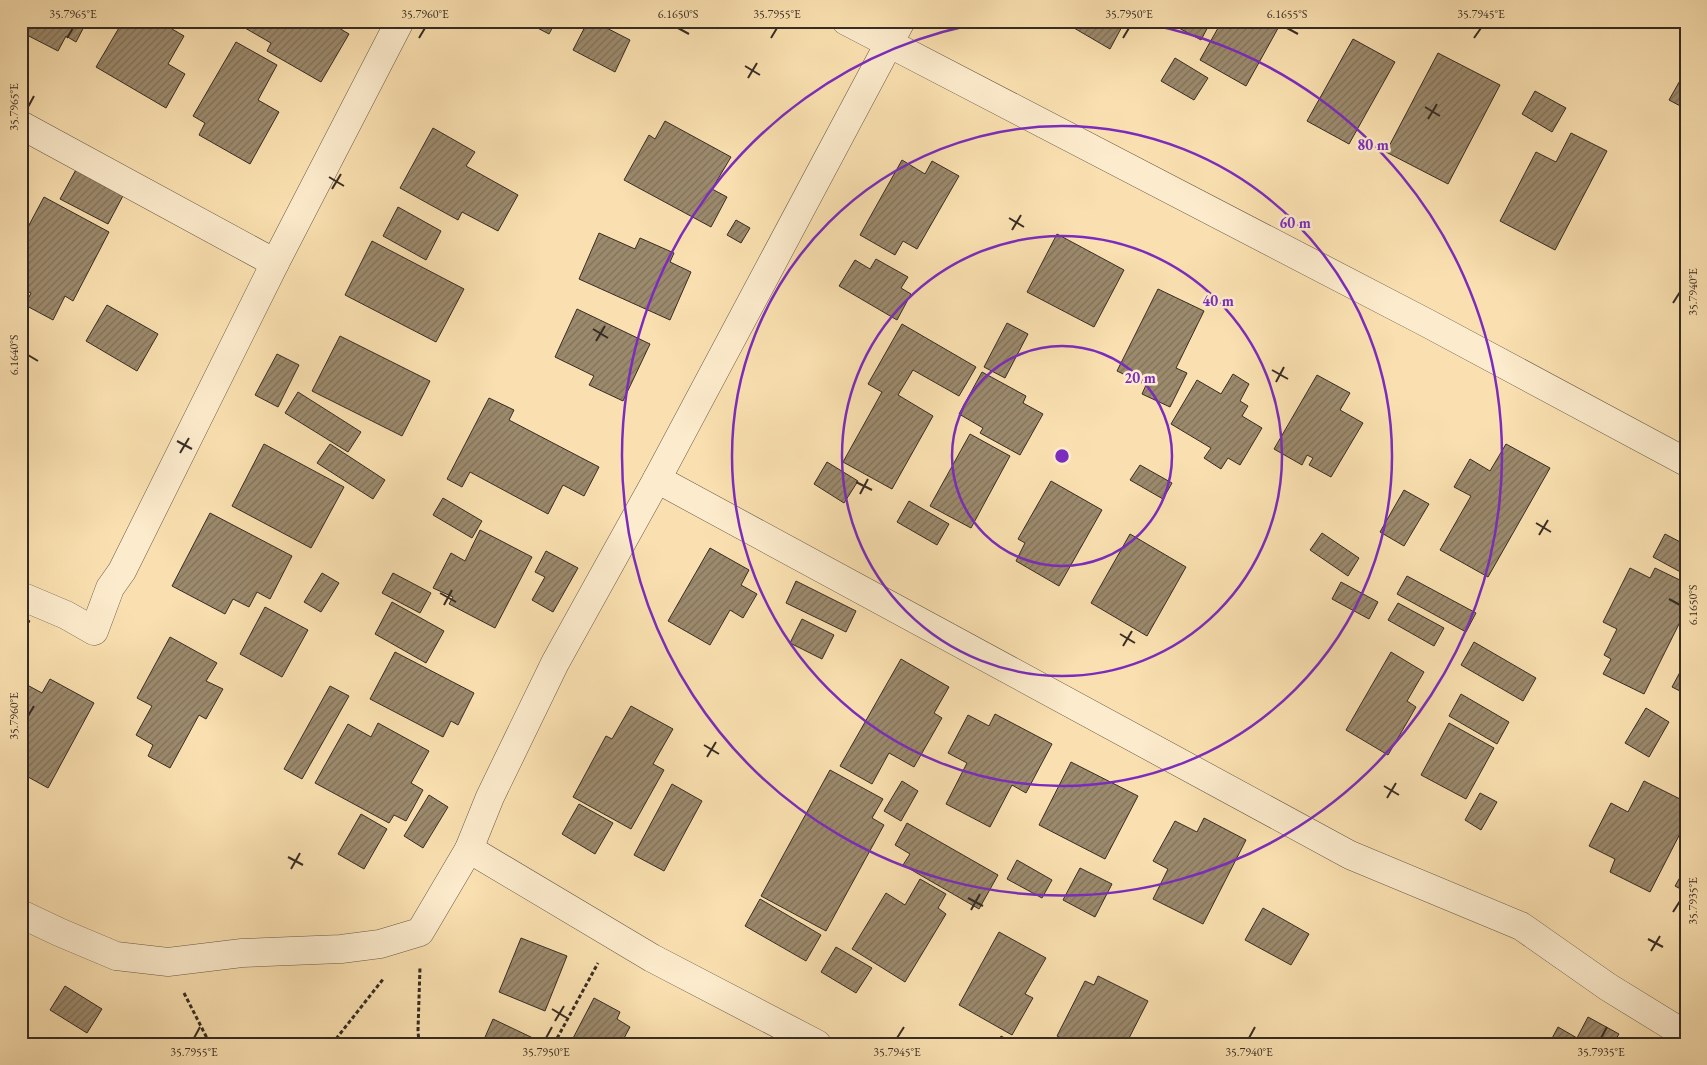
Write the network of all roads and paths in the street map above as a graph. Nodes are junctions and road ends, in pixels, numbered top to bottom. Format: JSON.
{"nodes":[{"id":1,"x":400,"y":21,"type":"edge"},
{"id":2,"x":846,"y":21,"type":"edge"},
{"id":3,"x":895,"y":33,"type":"edge"},
{"id":4,"x":21,"y":125,"type":"edge"},
{"id":5,"x":275,"y":263,"type":"junction"},
{"id":6,"x":1686,"y":462,"type":"edge"},
{"id":7,"x":657,"y":479,"type":"junction"},
{"id":8,"x":21,"y":596,"type":"edge"},
{"id":9,"x":469,"y":849,"type":"junction"},
{"id":10,"x":21,"y":914,"type":"edge"},
{"id":11,"x":420,"y":932,"type":"junction"},
{"id":12,"x":613,"y":935,"type":"junction"},
{"id":13,"x":168,"y":962,"type":"junction"},
{"id":14,"x":385,"y":976,"type":"dead end"},
{"id":15,"x":1686,"y":1035,"type":"edge"},
{"id":16,"x":210,"y":1044,"type":"edge"},
{"id":17,"x":332,"y":1044,"type":"edge"},
{"id":18,"x":419,"y":1044,"type":"edge"},
{"id":19,"x":554,"y":1044,"type":"edge"},
{"id":20,"x":817,"y":1044,"type":"edge"}],
"edges":[{"from":1,"to":5,"type":"street"},
{"from":2,"to":3,"type":"street"},
{"from":3,"to":6,"type":"street"},
{"from":3,"to":7,"type":"street"},
{"from":4,"to":5,"type":"street"},
{"from":5,"to":8,"type":"street"},
{"from":7,"to":9,"type":"street"},
{"from":7,"to":15,"type":"street"},
{"from":9,"to":11,"type":"street"},
{"from":9,"to":12,"type":"street"},
{"from":10,"to":13,"type":"street"},
{"from":11,"to":13,"type":"street"},
{"from":11,"to":18,"type":"path"},
{"from":12,"to":19,"type":"path"},
{"from":12,"to":20,"type":"street"},
{"from":13,"to":16,"type":"path"},
{"from":14,"to":17,"type":"path"}]}
